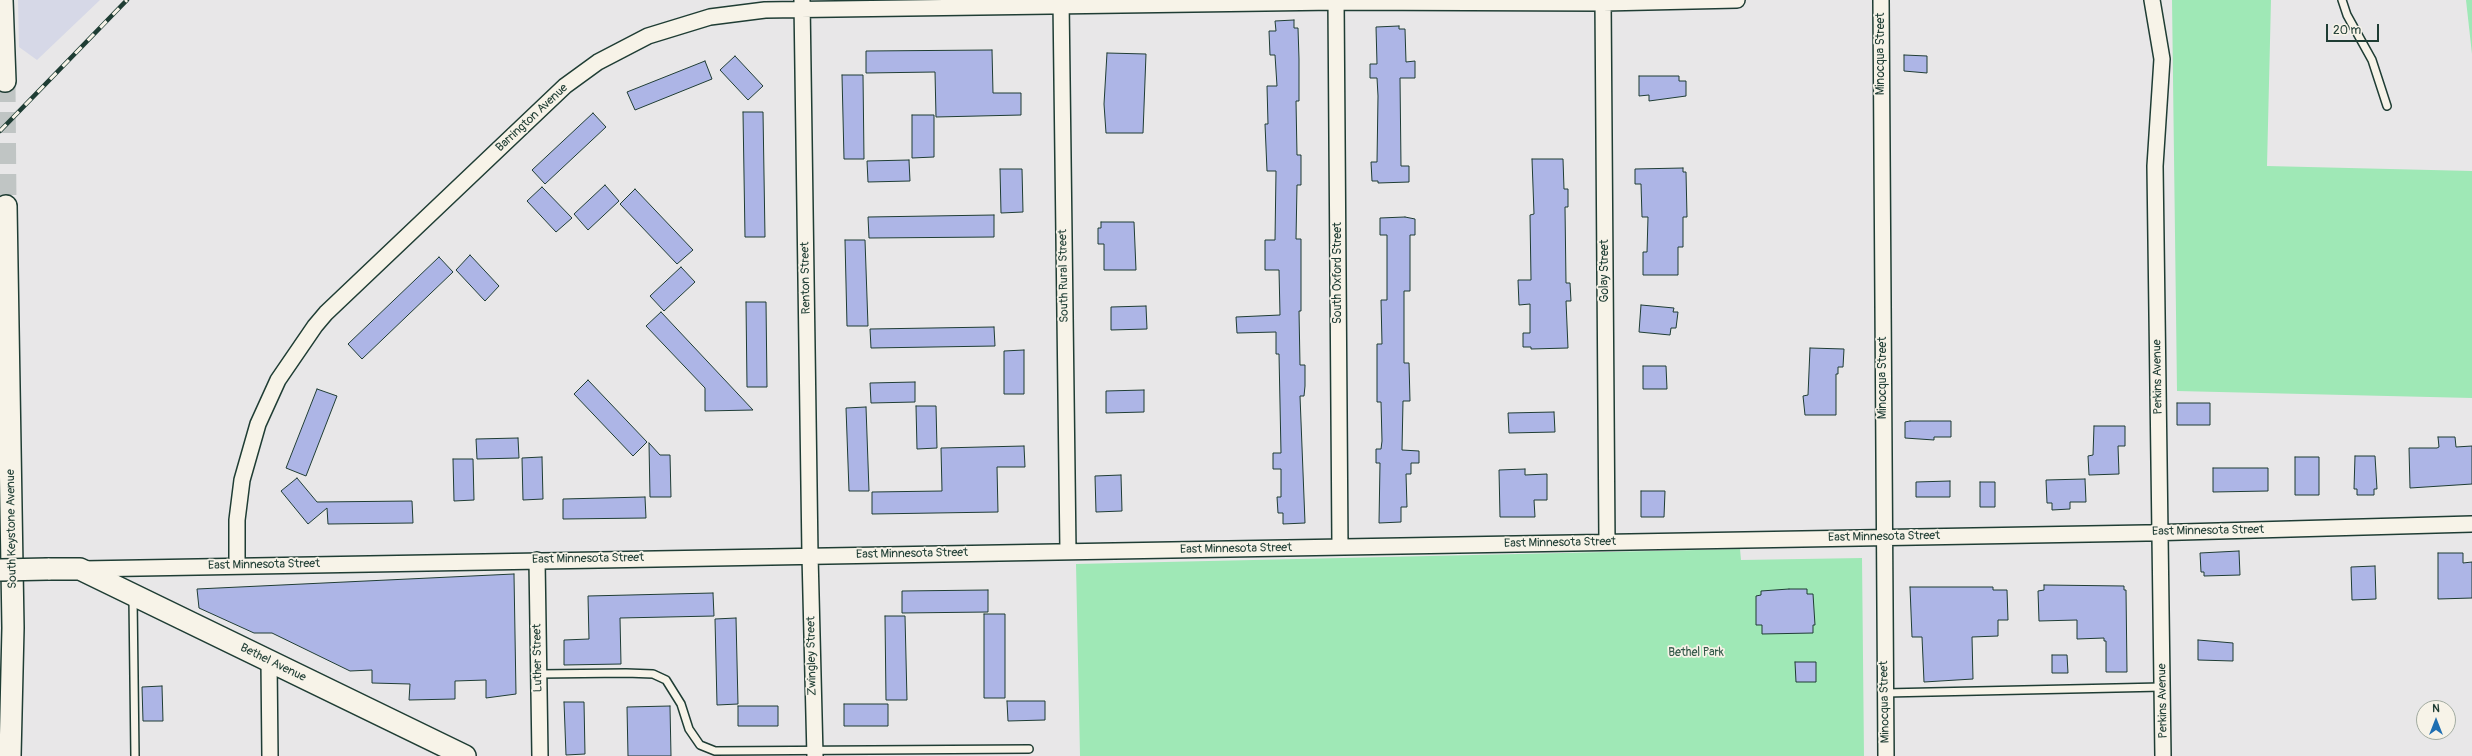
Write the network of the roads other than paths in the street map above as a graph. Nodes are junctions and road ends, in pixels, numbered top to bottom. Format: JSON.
{"nodes":[{"id":1,"x":2,"y":0,"type":"edge"},
{"id":2,"x":1737,"y":0,"type":"edge"},
{"id":3,"x":1881,"y":0,"type":"edge"},
{"id":4,"x":2152,"y":0,"type":"edge"},
{"id":5,"x":2342,"y":0,"type":"edge"},
{"id":6,"x":1336,"y":1,"type":"edge"},
{"id":7,"x":1603,"y":2,"type":"edge"},
{"id":8,"x":1061,"y":4,"type":"edge"},
{"id":9,"x":803,"y":5,"type":"edge"},
{"id":10,"x":4,"y":81,"type":"tunnel mouth"},
{"id":11,"x":2387,"y":106,"type":"dead end"},
{"id":12,"x":6,"y":206,"type":"tunnel mouth"},
{"id":13,"x":2472,"y":524,"type":"edge"},
{"id":14,"x":2160,"y":532,"type":"junction"},
{"id":15,"x":1884,"y":537,"type":"junction"},
{"id":16,"x":1607,"y":542,"type":"junction"},
{"id":17,"x":1340,"y":547,"type":"junction"},
{"id":18,"x":1068,"y":551,"type":"junction"},
{"id":19,"x":810,"y":555,"type":"junction"},
{"id":20,"x":537,"y":560,"type":"junction"},
{"id":21,"x":237,"y":565,"type":"junction"},
{"id":22,"x":80,"y":569,"type":"junction"},
{"id":23,"x":0,"y":570,"type":"edge"},
{"id":24,"x":132,"y":594,"type":"junction"},
{"id":25,"x":269,"y":661,"type":"junction"},
{"id":26,"x":539,"y":674,"type":"junction"},
{"id":27,"x":2162,"y":687,"type":"junction"},
{"id":28,"x":1885,"y":692,"type":"junction"},
{"id":29,"x":1029,"y":749,"type":"dead end"},
{"id":30,"x":815,"y":753,"type":"edge"},
{"id":31,"x":725,"y":754,"type":"edge"},
{"id":32,"x":10,"y":756,"type":"edge"},
{"id":33,"x":135,"y":756,"type":"edge"},
{"id":34,"x":270,"y":756,"type":"edge"},
{"id":35,"x":465,"y":756,"type":"edge"},
{"id":36,"x":540,"y":756,"type":"edge"},
{"id":37,"x":1886,"y":756,"type":"edge"},
{"id":38,"x":2164,"y":756,"type":"edge"}],
"edges":[{"from":1,"to":10,"type":"main road"},
{"from":2,"to":7,"type":"street","name":"Barrington Avenue"},
{"from":3,"to":15,"type":"street","name":"Minocqua Street"},
{"from":4,"to":14,"type":"street","name":"Perkins Avenue"},
{"from":5,"to":11,"type":"lane"},
{"from":6,"to":7,"type":"street","name":"Barrington Avenue"},
{"from":6,"to":8,"type":"street","name":"Barrington Avenue"},
{"from":6,"to":17,"type":"street","name":"South Oxford Street"},
{"from":7,"to":16,"type":"street","name":"Golay Street"},
{"from":8,"to":9,"type":"street","name":"Barrington Avenue"},
{"from":8,"to":18,"type":"street","name":"South Rural Street"},
{"from":9,"to":19,"type":"street","name":"Renton Street"},
{"from":9,"to":21,"type":"street","name":"Barrington Avenue"},
{"from":12,"to":32,"type":"main road","name":"South Keystone Avenue"},
{"from":13,"to":14,"type":"street","name":"East Minnesota Street"},
{"from":14,"to":15,"type":"street","name":"East Minnesota Street"},
{"from":14,"to":27,"type":"street","name":"Perkins Avenue"},
{"from":15,"to":16,"type":"street","name":"East Minnesota Street"},
{"from":15,"to":28,"type":"street","name":"Minocqua Street"},
{"from":16,"to":17,"type":"street","name":"East Minnesota Street"},
{"from":17,"to":18,"type":"street","name":"East Minnesota Street"},
{"from":18,"to":19,"type":"street","name":"East Minnesota Street"},
{"from":19,"to":20,"type":"street","name":"East Minnesota Street"},
{"from":19,"to":30,"type":"street","name":"Zwingley Street"},
{"from":20,"to":21,"type":"street","name":"East Minnesota Street"},
{"from":20,"to":26,"type":"street","name":"Luther Street"},
{"from":21,"to":22,"type":"street","name":"East Minnesota Street"},
{"from":22,"to":23,"type":"main road","name":"East Minnesota Street","bridge":true},
{"from":22,"to":24,"type":"main road","name":"Bethel Avenue"},
{"from":24,"to":25,"type":"main road","name":"Bethel Avenue"},
{"from":24,"to":33,"type":"lane"},
{"from":25,"to":34,"type":"street"},
{"from":25,"to":35,"type":"main road","name":"Bethel Avenue"},
{"from":26,"to":31,"type":"lane"},
{"from":26,"to":36,"type":"street","name":"Luther Street"},
{"from":27,"to":28,"type":"lane"},
{"from":27,"to":38,"type":"street","name":"Perkins Avenue"},
{"from":28,"to":37,"type":"street","name":"Minocqua Street"},
{"from":29,"to":30,"type":"lane"},
{"from":30,"to":31,"type":"lane"}]}
